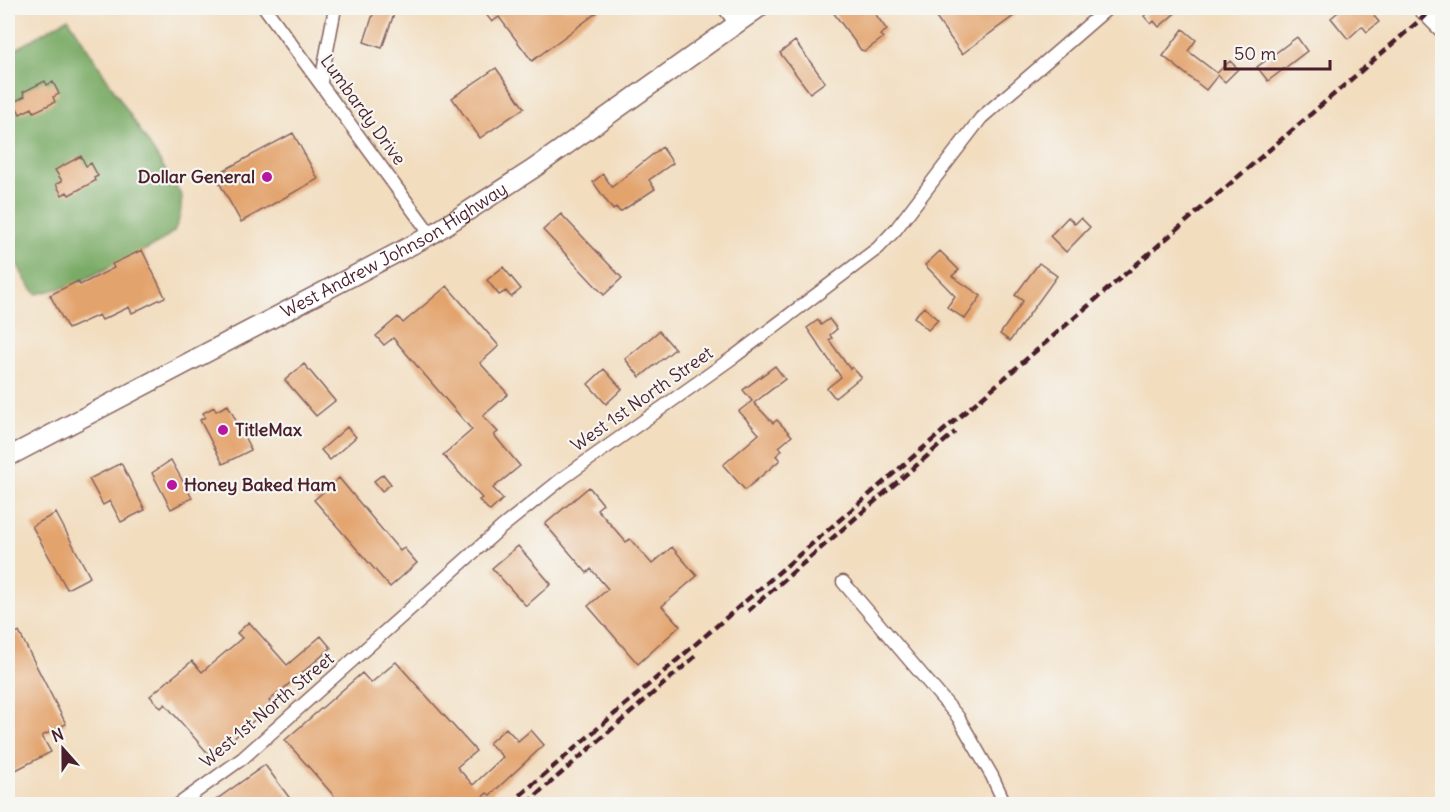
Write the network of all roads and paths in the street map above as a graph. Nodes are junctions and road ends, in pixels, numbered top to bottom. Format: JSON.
{"nodes":[{"id":1,"x":265,"y":8,"type":"edge"},
{"id":2,"x":335,"y":8,"type":"edge"},
{"id":3,"x":724,"y":8,"type":"edge"},
{"id":4,"x":759,"y":8,"type":"edge"},
{"id":5,"x":1108,"y":8,"type":"edge"},
{"id":6,"x":1420,"y":8,"type":"edge"},
{"id":7,"x":736,"y":24,"type":"junction"},
{"id":8,"x":1443,"y":30,"type":"edge"},
{"id":9,"x":321,"y":82,"type":"junction"},
{"id":10,"x":430,"y":235,"type":"junction"},
{"id":11,"x":8,"y":457,"type":"edge"},
{"id":12,"x":843,"y":582,"type":"dead end"},
{"id":13,"x":179,"y":804,"type":"edge"},
{"id":14,"x":1005,"y":804,"type":"edge"}],
"edges":[{"from":1,"to":9,"type":"street","name":"Lumbardy Drive"},
{"from":2,"to":9,"type":"street"},
{"from":3,"to":7,"type":"street"},
{"from":4,"to":7,"type":"main road","name":"West Andrew Johnson Highway"},
{"from":5,"to":13,"type":"street","name":"West 1st North Street"},
{"from":6,"to":8,"type":"street"},
{"from":7,"to":10,"type":"main road","name":"West Andrew Johnson Highway"},
{"from":9,"to":10,"type":"street","name":"Lumbardy Drive"},
{"from":10,"to":11,"type":"main road","name":"West Andrew Johnson Highway"},
{"from":12,"to":14,"type":"street"}]}
